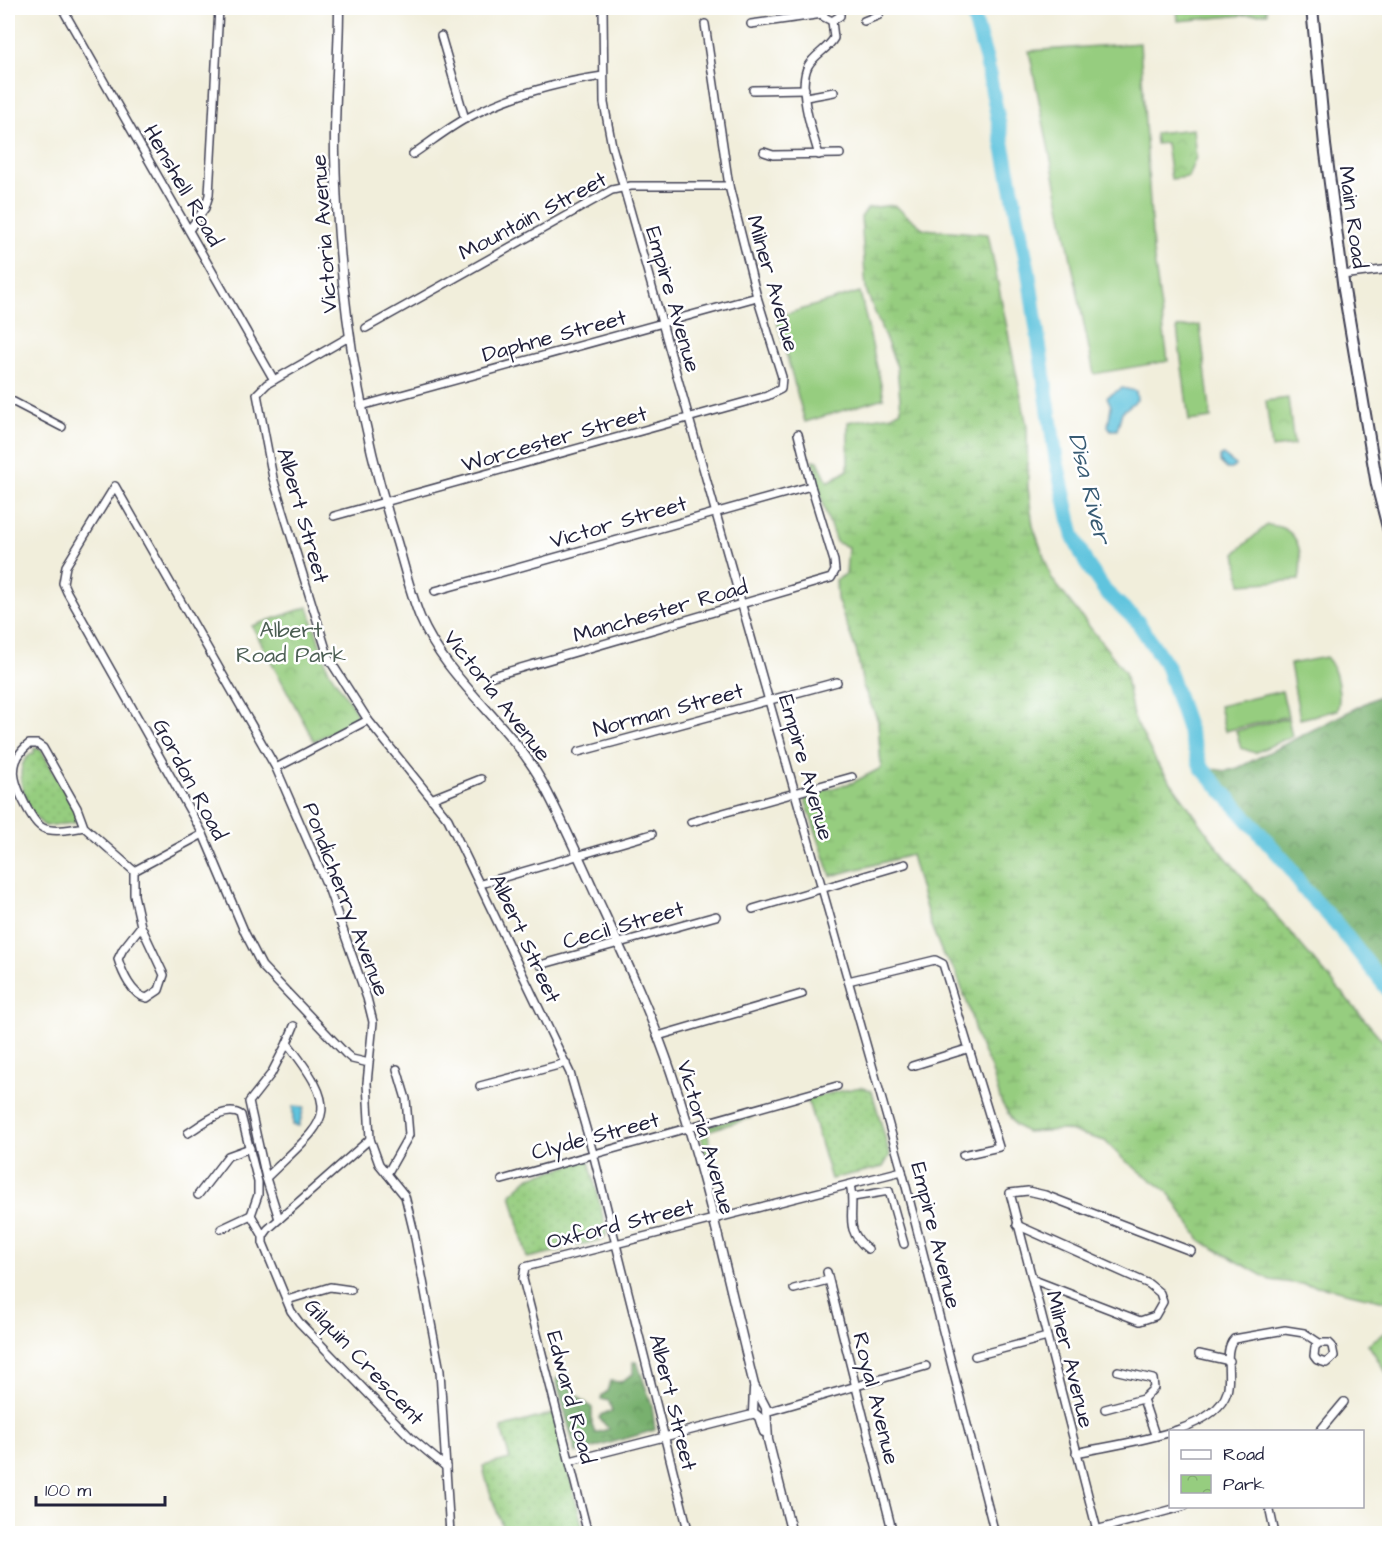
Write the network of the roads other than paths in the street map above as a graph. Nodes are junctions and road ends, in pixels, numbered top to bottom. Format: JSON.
{"nodes":[{"id":1,"x":62,"y":8,"type":"edge"},
{"id":2,"x":219,"y":8,"type":"edge"},
{"id":3,"x":339,"y":8,"type":"edge"},
{"id":4,"x":345,"y":8,"type":"edge"},
{"id":5,"x":603,"y":8,"type":"edge"},
{"id":6,"x":840,"y":8,"type":"edge"},
{"id":7,"x":881,"y":8,"type":"edge"},
{"id":8,"x":1312,"y":8,"type":"edge"},
{"id":9,"x":823,"y":11,"type":"edge"},
{"id":10,"x":832,"y":21,"type":"junction"},
{"id":11,"x":864,"y":21,"type":"dead end"},
{"id":12,"x":705,"y":24,"type":"dead end"},
{"id":13,"x":751,"y":24,"type":"dead end"},
{"id":14,"x":340,"y":36,"type":"junction"},
{"id":15,"x":441,"y":36,"type":"dead end"},
{"id":16,"x":1389,"y":58,"type":"edge"},
{"id":17,"x":1389,"y":67,"type":"edge"},
{"id":18,"x":603,"y":76,"type":"junction"},
{"id":19,"x":753,"y":90,"type":"dead end"},
{"id":20,"x":834,"y":92,"type":"dead end"},
{"id":21,"x":805,"y":93,"type":"junction"},
{"id":22,"x":465,"y":119,"type":"junction"},
{"id":23,"x":764,"y":152,"type":"dead end"},
{"id":24,"x":413,"y":154,"type":"dead end"},
{"id":25,"x":840,"y":154,"type":"dead end"},
{"id":26,"x":819,"y":155,"type":"junction"},
{"id":27,"x":623,"y":186,"type":"junction"},
{"id":28,"x":729,"y":186,"type":"junction"},
{"id":29,"x":189,"y":230,"type":"junction"},
{"id":30,"x":1389,"y":269,"type":"edge"},
{"id":31,"x":1342,"y":275,"type":"junction"},
{"id":32,"x":757,"y":297,"type":"junction"},
{"id":33,"x":662,"y":324,"type":"junction"},
{"id":34,"x":366,"y":328,"type":"dead end"},
{"id":35,"x":349,"y":338,"type":"junction"},
{"id":36,"x":274,"y":380,"type":"junction"},
{"id":37,"x":781,"y":389,"type":"joint"},
{"id":38,"x":8,"y":399,"type":"edge"},
{"id":39,"x":361,"y":406,"type":"junction"},
{"id":40,"x":689,"y":418,"type":"junction"},
{"id":41,"x":62,"y":427,"type":"dead end"},
{"id":42,"x":798,"y":434,"type":"dead end"},
{"id":43,"x":116,"y":486,"type":"joint"},
{"id":44,"x":811,"y":486,"type":"junction"},
{"id":45,"x":384,"y":504,"type":"junction"},
{"id":46,"x":716,"y":512,"type":"junction"},
{"id":47,"x":334,"y":516,"type":"dead end"},
{"id":48,"x":1389,"y":535,"type":"edge"},
{"id":49,"x":435,"y":591,"type":"dead end"},
{"id":50,"x":742,"y":606,"type":"junction"},
{"id":51,"x":493,"y":676,"type":"dead end"},
{"id":52,"x":837,"y":682,"type":"dead end"},
{"id":53,"x":769,"y":701,"type":"junction"},
{"id":54,"x":368,"y":720,"type":"junction"},
{"id":55,"x":578,"y":752,"type":"dead end"},
{"id":56,"x":276,"y":768,"type":"junction"},
{"id":57,"x":852,"y":777,"type":"dead end"},
{"id":58,"x":481,"y":779,"type":"dead end"},
{"id":59,"x":795,"y":794,"type":"junction"},
{"id":60,"x":431,"y":799,"type":"junction"},
{"id":61,"x":691,"y":822,"type":"dead end"},
{"id":62,"x":84,"y":827,"type":"junction"},
{"id":63,"x":203,"y":834,"type":"junction"},
{"id":64,"x":652,"y":834,"type":"dead end"},
{"id":65,"x":578,"y":855,"type":"junction"},
{"id":66,"x":905,"y":864,"type":"dead end"},
{"id":67,"x":134,"y":870,"type":"junction"},
{"id":68,"x":481,"y":884,"type":"junction"},
{"id":69,"x":822,"y":889,"type":"junction"},
{"id":70,"x":753,"y":909,"type":"dead end"},
{"id":71,"x":716,"y":916,"type":"dead end"},
{"id":72,"x":141,"y":926,"type":"junction"},
{"id":73,"x":620,"y":945,"type":"junction"},
{"id":74,"x":540,"y":965,"type":"dead end"},
{"id":75,"x":848,"y":981,"type":"junction"},
{"id":76,"x":802,"y":994,"type":"dead end"},
{"id":77,"x":294,"y":1026,"type":"dead end"},
{"id":78,"x":658,"y":1036,"type":"junction"},
{"id":79,"x":287,"y":1043,"type":"junction"},
{"id":80,"x":967,"y":1049,"type":"junction"},
{"id":81,"x":369,"y":1063,"type":"junction"},
{"id":82,"x":566,"y":1063,"type":"junction"},
{"id":83,"x":912,"y":1066,"type":"dead end"},
{"id":84,"x":397,"y":1069,"type":"dead end"},
{"id":85,"x":480,"y":1086,"type":"dead end"},
{"id":86,"x":837,"y":1086,"type":"dead end"},
{"id":87,"x":688,"y":1128,"type":"junction"},
{"id":88,"x":188,"y":1133,"type":"dead end"},
{"id":89,"x":370,"y":1139,"type":"junction"},
{"id":90,"x":250,"y":1148,"type":"junction"},
{"id":91,"x":593,"y":1153,"type":"junction"},
{"id":92,"x":963,"y":1155,"type":"dead end"},
{"id":93,"x":902,"y":1171,"type":"junction"},
{"id":94,"x":387,"y":1174,"type":"junction"},
{"id":95,"x":266,"y":1178,"type":"junction"},
{"id":96,"x":502,"y":1179,"type":"dead end"},
{"id":97,"x":850,"y":1185,"type":"junction"},
{"id":98,"x":198,"y":1195,"type":"dead end"},
{"id":99,"x":853,"y":1197,"type":"junction"},
{"id":100,"x":251,"y":1215,"type":"junction"},
{"id":101,"x":279,"y":1219,"type":"junction"},
{"id":102,"x":712,"y":1219,"type":"junction"},
{"id":103,"x":1017,"y":1225,"type":"junction"},
{"id":104,"x":221,"y":1229,"type":"dead end"},
{"id":105,"x":263,"y":1236,"type":"junction"},
{"id":106,"x":615,"y":1242,"type":"junction"},
{"id":107,"x":904,"y":1244,"type":"dead end"},
{"id":108,"x":868,"y":1249,"type":"dead end"},
{"id":109,"x":1191,"y":1251,"type":"dead end"},
{"id":110,"x":523,"y":1269,"type":"joint"},
{"id":111,"x":1034,"y":1280,"type":"junction"},
{"id":112,"x":794,"y":1289,"type":"dead end"},
{"id":113,"x":351,"y":1290,"type":"dead end"},
{"id":114,"x":287,"y":1300,"type":"junction"},
{"id":115,"x":1047,"y":1337,"type":"junction"},
{"id":116,"x":1319,"y":1343,"type":"dead end"},
{"id":117,"x":1199,"y":1354,"type":"dead end"},
{"id":118,"x":975,"y":1356,"type":"dead end"},
{"id":119,"x":1230,"y":1361,"type":"junction"},
{"id":120,"x":926,"y":1366,"type":"dead end"},
{"id":121,"x":1119,"y":1371,"type":"dead end"},
{"id":122,"x":856,"y":1387,"type":"junction"},
{"id":123,"x":1143,"y":1399,"type":"junction"},
{"id":124,"x":1344,"y":1402,"type":"dead end"},
{"id":125,"x":1105,"y":1409,"type":"dead end"},
{"id":126,"x":760,"y":1411,"type":"junction"},
{"id":127,"x":1174,"y":1430,"type":"edge"},
{"id":128,"x":1320,"y":1430,"type":"edge"},
{"id":129,"x":1169,"y":1432,"type":"edge"},
{"id":130,"x":664,"y":1436,"type":"junction"},
{"id":131,"x":1155,"y":1436,"type":"junction"},
{"id":132,"x":1076,"y":1453,"type":"junction"},
{"id":133,"x":570,"y":1461,"type":"junction"},
{"id":134,"x":446,"y":1467,"type":"junction"},
{"id":135,"x":1178,"y":1508,"type":"edge"},
{"id":136,"x":1269,"y":1508,"type":"edge"},
{"id":137,"x":1098,"y":1531,"type":"edge"},
{"id":138,"x":450,"y":1533,"type":"edge"},
{"id":139,"x":588,"y":1533,"type":"edge"},
{"id":140,"x":689,"y":1533,"type":"edge"},
{"id":141,"x":792,"y":1533,"type":"edge"},
{"id":142,"x":893,"y":1533,"type":"edge"},
{"id":143,"x":995,"y":1533,"type":"edge"},
{"id":144,"x":1081,"y":1533,"type":"edge"},
{"id":145,"x":1275,"y":1533,"type":"edge"}],
"edges":[{"from":1,"to":29,"type":"street","name":"Henshell Road"},
{"from":2,"to":29,"type":"street"},
{"from":3,"to":14,"type":"street","name":"Victoria Avenue"},
{"from":4,"to":14,"type":"street","name":"Victoria Avenue"},
{"from":5,"to":18,"type":"street","name":"Empire Avenue"},
{"from":6,"to":10,"type":"street"},
{"from":7,"to":11,"type":"street"},
{"from":8,"to":31,"type":"main road","name":"Main Road"},
{"from":9,"to":10,"type":"street"},
{"from":9,"to":13,"type":"street"},
{"from":10,"to":21,"type":"street"},
{"from":12,"to":28,"type":"street","name":"Milner Avenue"},
{"from":14,"to":35,"type":"street","name":"Victoria Avenue"},
{"from":15,"to":22,"type":"street"},
{"from":16,"to":17,"type":"street"},
{"from":18,"to":22,"type":"street"},
{"from":18,"to":27,"type":"street","name":"Empire Avenue"},
{"from":19,"to":21,"type":"street"},
{"from":20,"to":21,"type":"street"},
{"from":21,"to":26,"type":"street"},
{"from":22,"to":24,"type":"street"},
{"from":23,"to":26,"type":"street"},
{"from":25,"to":26,"type":"street"},
{"from":27,"to":28,"type":"street","name":"Mountain Street"},
{"from":27,"to":33,"type":"street","name":"Empire Avenue"},
{"from":27,"to":34,"type":"street","name":"Mountain Street"},
{"from":28,"to":32,"type":"street","name":"Milner Avenue"},
{"from":29,"to":36,"type":"street","name":"Henshell Road"},
{"from":30,"to":31,"type":"street"},
{"from":31,"to":48,"type":"main road","name":"Main Road"},
{"from":32,"to":33,"type":"street","name":"Daphne Street"},
{"from":32,"to":37,"type":"street","name":"Milner Avenue"},
{"from":33,"to":39,"type":"street","name":"Daphne Street"},
{"from":33,"to":40,"type":"street","name":"Empire Avenue"},
{"from":35,"to":36,"type":"street"},
{"from":35,"to":39,"type":"street","name":"Victoria Avenue"},
{"from":36,"to":54,"type":"street","name":"Albert Street"},
{"from":37,"to":40,"type":"street","name":"Worcester Street"},
{"from":38,"to":41,"type":"street"},
{"from":39,"to":45,"type":"street","name":"Victoria Avenue"},
{"from":40,"to":45,"type":"street","name":"Worcester Street"},
{"from":40,"to":46,"type":"street","name":"Empire Avenue"},
{"from":42,"to":44,"type":"street"},
{"from":43,"to":56,"type":"street","name":"Pondicherry Avenue"},
{"from":43,"to":63,"type":"street","name":"Gordon Road"},
{"from":44,"to":46,"type":"street","name":"Victor Street"},
{"from":44,"to":50,"type":"street","name":"Manchester Road"},
{"from":45,"to":47,"type":"street","name":"Worcester Street"},
{"from":45,"to":65,"type":"street","name":"Victoria Avenue"},
{"from":46,"to":49,"type":"street","name":"Victor Street"},
{"from":46,"to":50,"type":"street","name":"Empire Avenue"},
{"from":50,"to":51,"type":"street","name":"Manchester Road"},
{"from":50,"to":53,"type":"street","name":"Empire Avenue"},
{"from":52,"to":53,"type":"street","name":"Norman Street"},
{"from":53,"to":55,"type":"street","name":"Norman Street"},
{"from":53,"to":59,"type":"street","name":"Empire Avenue"},
{"from":54,"to":56,"type":"street"},
{"from":54,"to":60,"type":"street","name":"Albert Street"},
{"from":56,"to":81,"type":"street","name":"Pondicherry Avenue"},
{"from":57,"to":59,"type":"street"},
{"from":58,"to":60,"type":"street"},
{"from":59,"to":61,"type":"street"},
{"from":59,"to":69,"type":"street","name":"Empire Avenue"},
{"from":60,"to":68,"type":"street","name":"Albert Street"},
{"from":62,"to":62,"type":"street"},
{"from":62,"to":67,"type":"street"},
{"from":63,"to":67,"type":"street"},
{"from":63,"to":81,"type":"street","name":"Gordon Road"},
{"from":64,"to":65,"type":"street"},
{"from":65,"to":68,"type":"street"},
{"from":65,"to":73,"type":"street","name":"Victoria Avenue"},
{"from":66,"to":69,"type":"street"},
{"from":67,"to":72,"type":"street"},
{"from":68,"to":82,"type":"street","name":"Albert Street"},
{"from":69,"to":70,"type":"street"},
{"from":69,"to":75,"type":"street","name":"Empire Avenue"},
{"from":71,"to":73,"type":"street","name":"Cecil Street"},
{"from":72,"to":72,"type":"street"},
{"from":73,"to":74,"type":"street","name":"Cecil Street"},
{"from":73,"to":78,"type":"street","name":"Victoria Avenue"},
{"from":75,"to":80,"type":"street"},
{"from":75,"to":93,"type":"street","name":"Empire Avenue"},
{"from":76,"to":78,"type":"street"},
{"from":77,"to":79,"type":"street"},
{"from":78,"to":87,"type":"street","name":"Victoria Avenue"},
{"from":79,"to":95,"type":"street"},
{"from":79,"to":95,"type":"street"},
{"from":80,"to":83,"type":"street"},
{"from":80,"to":92,"type":"street"},
{"from":81,"to":89,"type":"street","name":"Pondicherry Avenue"},
{"from":82,"to":85,"type":"street"},
{"from":82,"to":91,"type":"street","name":"Albert Street"},
{"from":84,"to":94,"type":"street"},
{"from":86,"to":87,"type":"street","name":"Clyde Street"},
{"from":87,"to":91,"type":"street","name":"Clyde Street"},
{"from":87,"to":102,"type":"street","name":"Victoria Avenue"},
{"from":88,"to":90,"type":"street"},
{"from":89,"to":94,"type":"street","name":"Pondicherry Avenue"},
{"from":89,"to":101,"type":"street"},
{"from":90,"to":98,"type":"street"},
{"from":90,"to":100,"type":"street"},
{"from":91,"to":96,"type":"street","name":"Clyde Street"},
{"from":91,"to":106,"type":"street","name":"Albert Street"},
{"from":93,"to":97,"type":"street","name":"Oxford Street"},
{"from":93,"to":143,"type":"street","name":"Empire Avenue"},
{"from":94,"to":134,"type":"street","name":"Pondicherry Avenue"},
{"from":95,"to":101,"type":"street"},
{"from":97,"to":99,"type":"street"},
{"from":97,"to":102,"type":"street","name":"Oxford Street"},
{"from":99,"to":107,"type":"street"},
{"from":99,"to":108,"type":"street"},
{"from":100,"to":104,"type":"street"},
{"from":100,"to":105,"type":"street","name":"Gilquin Crescent"},
{"from":101,"to":105,"type":"street"},
{"from":102,"to":106,"type":"street","name":"Oxford Street"},
{"from":102,"to":126,"type":"street","name":"Victoria Avenue"},
{"from":103,"to":109,"type":"street","name":"Milner Avenue"},
{"from":103,"to":111,"type":"street","name":"Milner Avenue"},
{"from":103,"to":111,"type":"street"},
{"from":105,"to":114,"type":"street","name":"Gilquin Crescent"},
{"from":106,"to":110,"type":"street","name":"Oxford Street"},
{"from":106,"to":130,"type":"street","name":"Albert Street"},
{"from":110,"to":133,"type":"street","name":"Edward Road"},
{"from":111,"to":115,"type":"street","name":"Milner Avenue"},
{"from":112,"to":122,"type":"street","name":"Royal Avenue"},
{"from":113,"to":114,"type":"street"},
{"from":114,"to":134,"type":"street","name":"Gilquin Crescent"},
{"from":115,"to":118,"type":"street"},
{"from":115,"to":132,"type":"street","name":"Milner Avenue"},
{"from":116,"to":119,"type":"street"},
{"from":117,"to":119,"type":"street"},
{"from":119,"to":127,"type":"street"},
{"from":120,"to":122,"type":"street"},
{"from":121,"to":123,"type":"street","name":"Milner Avenue"},
{"from":122,"to":126,"type":"street"},
{"from":122,"to":142,"type":"street","name":"Royal Avenue"},
{"from":123,"to":125,"type":"street","name":"Milner Avenue"},
{"from":123,"to":131,"type":"street"},
{"from":124,"to":128,"type":"street"},
{"from":126,"to":130,"type":"street"},
{"from":126,"to":141,"type":"street","name":"Victoria Avenue"},
{"from":129,"to":131,"type":"street"},
{"from":130,"to":133,"type":"street"},
{"from":130,"to":140,"type":"street","name":"Albert Street"},
{"from":131,"to":132,"type":"street"},
{"from":132,"to":137,"type":"street","name":"Milner Avenue"},
{"from":133,"to":139,"type":"street","name":"Edward Road"},
{"from":134,"to":138,"type":"street","name":"Pondicherry Avenue"},
{"from":135,"to":137,"type":"street"},
{"from":136,"to":145,"type":"street"},
{"from":137,"to":144,"type":"street"}]}
